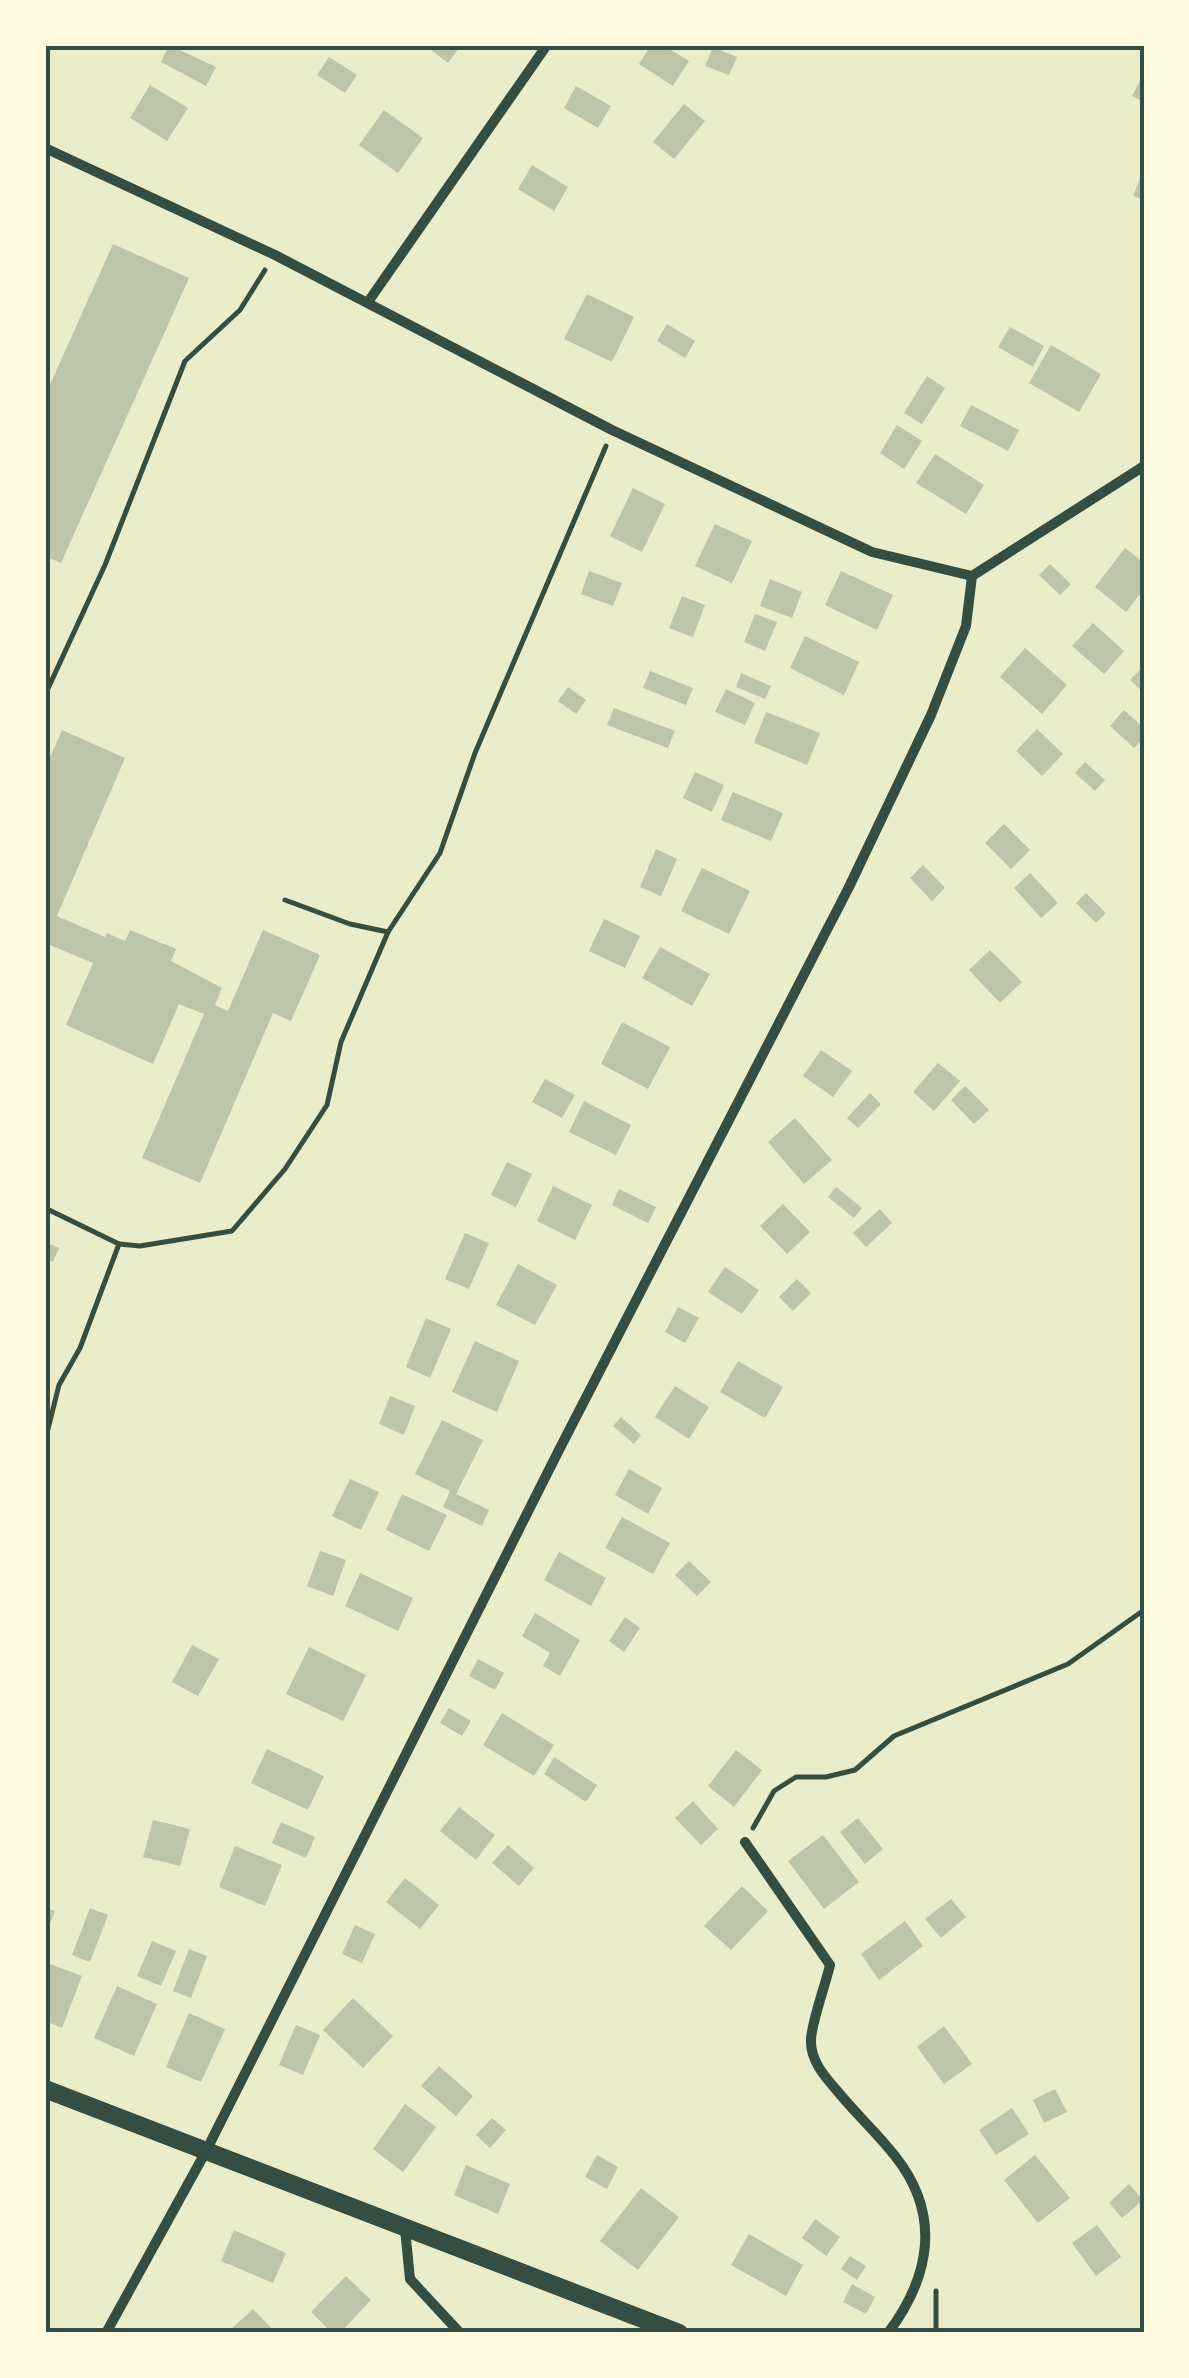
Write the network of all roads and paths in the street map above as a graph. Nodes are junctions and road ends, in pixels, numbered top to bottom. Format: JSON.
{"nodes":[{"id":1,"x":547,"y":45,"type":"edge"},
{"id":2,"x":45,"y":148,"type":"edge"},
{"id":3,"x":275,"y":255,"type":"junction"},
{"id":4,"x":368,"y":302,"type":"junction"},
{"id":5,"x":612,"y":430,"type":"junction"},
{"id":6,"x":1144,"y":467,"type":"edge"},
{"id":7,"x":972,"y":576,"type":"junction"},
{"id":8,"x":45,"y":695,"type":"edge"},
{"id":9,"x":285,"y":900,"type":"dead end"},
{"id":10,"x":388,"y":932,"type":"junction"},
{"id":11,"x":45,"y":1208,"type":"edge"},
{"id":12,"x":119,"y":1244,"type":"junction"},
{"id":13,"x":45,"y":1440,"type":"edge"},
{"id":14,"x":1144,"y":1610,"type":"edge"},
{"id":15,"x":744,"y":1842,"type":"joint"},
{"id":16,"x":45,"y":2089,"type":"edge"},
{"id":17,"x":205,"y":2153,"type":"junction"},
{"id":18,"x":405,"y":2229,"type":"junction"},
{"id":19,"x":106,"y":2333,"type":"edge"},
{"id":20,"x":460,"y":2333,"type":"edge"},
{"id":21,"x":679,"y":2333,"type":"edge"},
{"id":22,"x":888,"y":2333,"type":"edge"}],
"edges":[{"from":1,"to":4,"type":"street"},
{"from":2,"to":3,"type":"street"},
{"from":3,"to":4,"type":"street"},
{"from":3,"to":8,"type":"path"},
{"from":4,"to":5,"type":"street"},
{"from":5,"to":7,"type":"street"},
{"from":5,"to":10,"type":"path"},
{"from":6,"to":7,"type":"street"},
{"from":7,"to":17,"type":"street"},
{"from":9,"to":10,"type":"path"},
{"from":10,"to":12,"type":"path"},
{"from":11,"to":12,"type":"path"},
{"from":12,"to":13,"type":"path"},
{"from":14,"to":15,"type":"path"},
{"from":15,"to":22,"type":"street"},
{"from":16,"to":17,"type":"street"},
{"from":17,"to":18,"type":"street"},
{"from":17,"to":19,"type":"street"},
{"from":18,"to":20,"type":"street"},
{"from":18,"to":21,"type":"street"}]}
